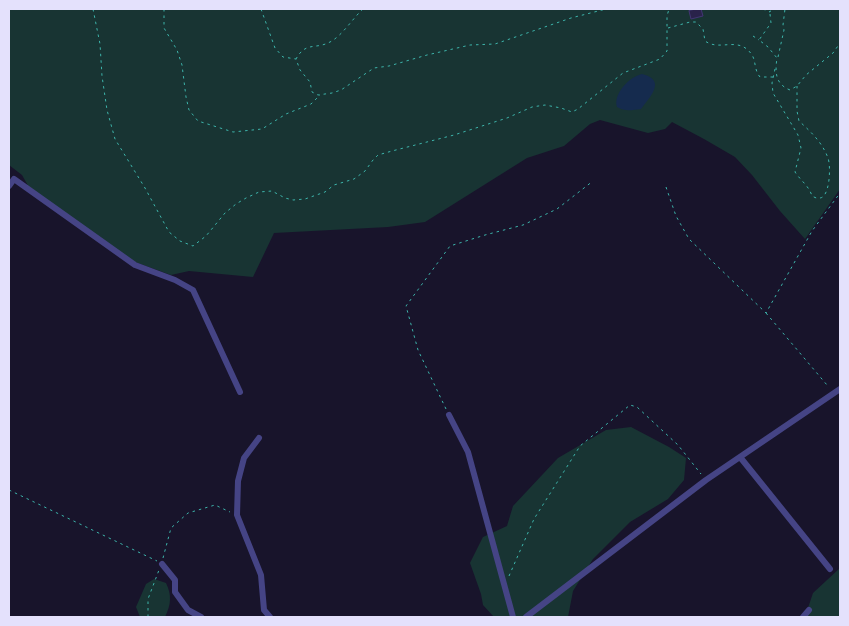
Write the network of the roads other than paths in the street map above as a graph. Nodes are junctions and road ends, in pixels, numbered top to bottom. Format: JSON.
{"nodes":[{"id":1,"x":9,"y":186,"type":"edge"},
{"id":2,"x":840,"y":389,"type":"edge"},
{"id":3,"x":240,"y":392,"type":"dead end"},
{"id":4,"x":449,"y":415,"type":"road end"},
{"id":5,"x":259,"y":438,"type":"dead end"},
{"id":6,"x":740,"y":457,"type":"junction"},
{"id":7,"x":162,"y":564,"type":"road end"},
{"id":8,"x":830,"y":569,"type":"dead end"},
{"id":9,"x":809,"y":610,"type":"dead end"},
{"id":10,"x":201,"y":617,"type":"edge"},
{"id":11,"x":270,"y":617,"type":"edge"},
{"id":12,"x":513,"y":617,"type":"edge"},
{"id":13,"x":526,"y":617,"type":"edge"},
{"id":14,"x":803,"y":617,"type":"edge"}],
"edges":[{"from":1,"to":3,"type":"street"},
{"from":2,"to":6,"type":"street"},
{"from":4,"to":12,"type":"street"},
{"from":5,"to":11,"type":"street"},
{"from":6,"to":8,"type":"street"},
{"from":6,"to":13,"type":"street"},
{"from":7,"to":10,"type":"street"},
{"from":9,"to":14,"type":"street"}]}
